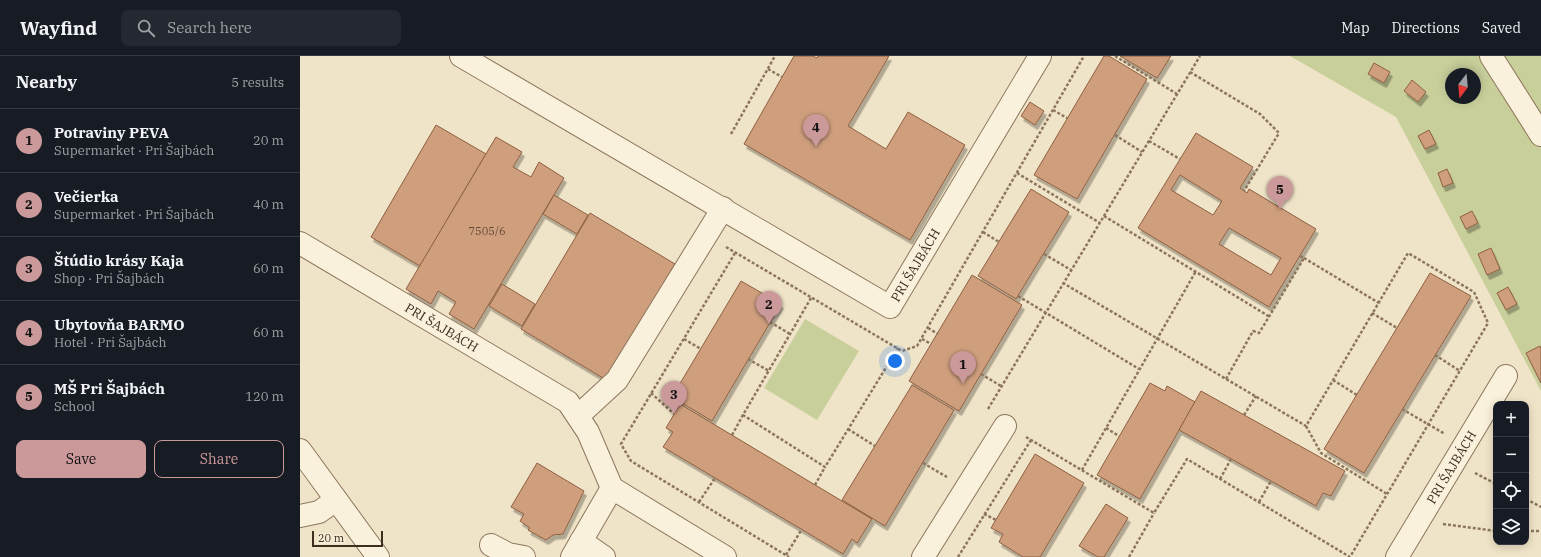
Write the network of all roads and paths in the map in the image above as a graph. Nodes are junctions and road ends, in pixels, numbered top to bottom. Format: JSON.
{"nodes":[{"id":1,"x":461,"y":56,"type":"edge"},
{"id":2,"x":775,"y":56,"type":"edge"},
{"id":3,"x":1040,"y":56,"type":"edge"},
{"id":4,"x":1115,"y":56,"type":"edge"},
{"id":5,"x":1200,"y":56,"type":"edge"},
{"id":6,"x":1491,"y":56,"type":"edge"},
{"id":7,"x":768,"y":69,"type":"junction"},
{"id":8,"x":1190,"y":72,"type":"junction"},
{"id":9,"x":782,"y":77,"type":"dead end"},
{"id":10,"x":1177,"y":94,"type":"junction"},
{"id":11,"x":1053,"y":110,"type":"dead end"},
{"id":12,"x":1068,"y":118,"type":"dead end"},
{"id":13,"x":730,"y":134,"type":"dead end"},
{"id":14,"x":1115,"y":135,"type":"dead end"},
{"id":15,"x":1541,"y":135,"type":"edge"},
{"id":16,"x":1149,"y":141,"type":"junction"},
{"id":17,"x":1142,"y":152,"type":"junction"},
{"id":18,"x":1180,"y":159,"type":"dead end"},
{"id":19,"x":1017,"y":173,"type":"dead end"},
{"id":20,"x":1244,"y":190,"type":"dead end"},
{"id":21,"x":723,"y":208,"type":"junction"},
{"id":22,"x":1104,"y":216,"type":"junction"},
{"id":23,"x":1100,"y":223,"type":"junction"},
{"id":24,"x":983,"y":232,"type":"dead end"},
{"id":25,"x":999,"y":242,"type":"dead end"},
{"id":26,"x":300,"y":243,"type":"edge"},
{"id":27,"x":735,"y":253,"type":"dead end"},
{"id":28,"x":1044,"y":254,"type":"dead end"},
{"id":29,"x":1300,"y":256,"type":"dead end"},
{"id":30,"x":1304,"y":258,"type":"junction"},
{"id":31,"x":1071,"y":270,"type":"junction"},
{"id":32,"x":1196,"y":271,"type":"junction"},
{"id":33,"x":1064,"y":283,"type":"junction"},
{"id":34,"x":1018,"y":296,"type":"dead end"},
{"id":35,"x":811,"y":298,"type":"dead end"},
{"id":36,"x":1379,"y":302,"type":"junction"},
{"id":37,"x":1046,"y":312,"type":"junction"},
{"id":38,"x":1372,"y":313,"type":"junction"},
{"id":39,"x":1270,"y":317,"type":"junction"},
{"id":40,"x":770,"y":322,"type":"dead end"},
{"id":41,"x":928,"y":328,"type":"dead end"},
{"id":42,"x":1397,"y":328,"type":"dead end"},
{"id":43,"x":790,"y":334,"type":"junction"},
{"id":44,"x":938,"y":334,"type":"dead end"},
{"id":45,"x":684,"y":339,"type":"junction"},
{"id":46,"x":922,"y":339,"type":"dead end"},
{"id":47,"x":1157,"y":339,"type":"junction"},
{"id":48,"x":931,"y":344,"type":"dead end"},
{"id":49,"x":898,"y":348,"type":"dead end"},
{"id":50,"x":701,"y":349,"type":"dead end"},
{"id":51,"x":1434,"y":355,"type":"dead end"},
{"id":52,"x":748,"y":359,"type":"dead end"},
{"id":53,"x":1139,"y":369,"type":"junction"},
{"id":54,"x":1460,"y":371,"type":"junction"},
{"id":55,"x":769,"y":372,"type":"junction"},
{"id":56,"x":981,"y":374,"type":"dead end"},
{"id":57,"x":1506,"y":376,"type":"dead end"},
{"id":58,"x":1226,"y":379,"type":"junction"},
{"id":59,"x":1333,"y":380,"type":"junction"},
{"id":60,"x":1002,"y":386,"type":"junction"},
{"id":61,"x":651,"y":394,"type":"junction"},
{"id":62,"x":1256,"y":396,"type":"junction"},
{"id":63,"x":1357,"y":396,"type":"dead end"},
{"id":64,"x":1402,"y":409,"type":"dead end"},
{"id":65,"x":674,"y":414,"type":"dead end"},
{"id":66,"x":743,"y":415,"type":"junction"},
{"id":67,"x":1244,"y":415,"type":"dead end"},
{"id":68,"x":578,"y":416,"type":"junction"},
{"id":69,"x":1428,"y":425,"type":"junction"},
{"id":70,"x":1005,"y":426,"type":"junction"},
{"id":71,"x":1306,"y":426,"type":"junction"},
{"id":72,"x":1106,"y":428,"type":"junction"},
{"id":73,"x":848,"y":429,"type":"junction"},
{"id":74,"x":732,"y":435,"type":"dead end"},
{"id":75,"x":1119,"y":436,"type":"dead end"},
{"id":76,"x":1031,"y":440,"type":"junction"},
{"id":77,"x":875,"y":446,"type":"dead end"},
{"id":78,"x":1464,"y":446,"type":"junction"},
{"id":79,"x":300,"y":450,"type":"edge"},
{"id":80,"x":1231,"y":459,"type":"dead end"},
{"id":81,"x":923,"y":463,"type":"dead end"},
{"id":82,"x":825,"y":467,"type":"junction"},
{"id":83,"x":1082,"y":470,"type":"junction"},
{"id":84,"x":951,"y":471,"type":"dead end"},
{"id":85,"x":947,"y":477,"type":"junction"},
{"id":86,"x":714,"y":478,"type":"dead end"},
{"id":87,"x":1220,"y":479,"type":"junction"},
{"id":88,"x":1271,"y":482,"type":"dead end"},
{"id":89,"x":943,"y":484,"type":"dead end"},
{"id":90,"x":815,"y":485,"type":"dead end"},
{"id":91,"x":612,"y":488,"type":"junction"},
{"id":92,"x":1387,"y":494,"type":"junction"},
{"id":93,"x":336,"y":500,"type":"junction"},
{"id":94,"x":1529,"y":501,"type":"edge"},
{"id":95,"x":699,"y":502,"type":"junction"},
{"id":96,"x":1259,"y":502,"type":"junction"},
{"id":97,"x":1541,"y":507,"type":"edge"},
{"id":98,"x":1154,"y":513,"type":"junction"},
{"id":99,"x":984,"y":514,"type":"junction"},
{"id":100,"x":300,"y":516,"type":"edge"},
{"id":101,"x":996,"y":520,"type":"dead end"},
{"id":102,"x":1418,"y":521,"type":"junction"},
{"id":103,"x":802,"y":529,"type":"dead end"},
{"id":104,"x":1493,"y":531,"type":"edge"},
{"id":105,"x":1529,"y":531,"type":"edge"},
{"id":106,"x":1541,"y":531,"type":"edge"},
{"id":107,"x":491,"y":545,"type":"dead end"},
{"id":108,"x":576,"y":549,"type":"edge"},
{"id":109,"x":788,"y":556,"type":"edge"},
{"id":110,"x":378,"y":557,"type":"edge"},
{"id":111,"x":524,"y":557,"type":"edge"},
{"id":112,"x":604,"y":557,"type":"edge"},
{"id":113,"x":725,"y":557,"type":"edge"},
{"id":114,"x":923,"y":557,"type":"edge"},
{"id":115,"x":958,"y":557,"type":"edge"},
{"id":116,"x":1129,"y":557,"type":"edge"},
{"id":117,"x":1397,"y":557,"type":"edge"}],
"edges":[{"from":1,"to":21,"type":"street","name":"PRI ŠAJBÁCH"},
{"from":2,"to":7,"type":"path"},
{"from":3,"to":21,"type":"street","name":"PRI ŠAJBÁCH"},
{"from":4,"to":10,"type":"path"},
{"from":5,"to":8,"type":"path"},
{"from":6,"to":15,"type":"street"},
{"from":7,"to":9,"type":"path"},
{"from":7,"to":13,"type":"path"},
{"from":8,"to":10,"type":"path"},
{"from":8,"to":20,"type":"path"},
{"from":10,"to":16,"type":"path"},
{"from":11,"to":12,"type":"path"},
{"from":14,"to":17,"type":"path"},
{"from":16,"to":17,"type":"path"},
{"from":16,"to":18,"type":"path"},
{"from":17,"to":22,"type":"path"},
{"from":19,"to":23,"type":"path"},
{"from":21,"to":68,"type":"street"},
{"from":22,"to":23,"type":"path"},
{"from":22,"to":32,"type":"path"},
{"from":23,"to":31,"type":"path"},
{"from":24,"to":25,"type":"path"},
{"from":26,"to":68,"type":"street","name":"PRI ŠAJBÁCH"},
{"from":27,"to":45,"type":"path"},
{"from":28,"to":31,"type":"path"},
{"from":29,"to":30,"type":"path"},
{"from":30,"to":36,"type":"path"},
{"from":30,"to":39,"type":"path"},
{"from":31,"to":33,"type":"path"},
{"from":32,"to":39,"type":"path"},
{"from":32,"to":47,"type":"path"},
{"from":33,"to":37,"type":"path"},
{"from":33,"to":47,"type":"path"},
{"from":34,"to":37,"type":"path"},
{"from":35,"to":43,"type":"path"},
{"from":36,"to":38,"type":"path"},
{"from":36,"to":54,"type":"path"},
{"from":37,"to":53,"type":"path"},
{"from":37,"to":60,"type":"path"},
{"from":38,"to":42,"type":"path"},
{"from":38,"to":59,"type":"path"},
{"from":39,"to":58,"type":"path"},
{"from":40,"to":43,"type":"path"},
{"from":41,"to":44,"type":"path"},
{"from":43,"to":55,"type":"path"},
{"from":45,"to":50,"type":"path"},
{"from":45,"to":61,"type":"path"},
{"from":46,"to":48,"type":"path"},
{"from":47,"to":53,"type":"path"},
{"from":47,"to":58,"type":"path"},
{"from":49,"to":73,"type":"path"},
{"from":51,"to":54,"type":"path"},
{"from":52,"to":55,"type":"path"},
{"from":53,"to":72,"type":"path"},
{"from":54,"to":69,"type":"path"},
{"from":55,"to":66,"type":"path"},
{"from":56,"to":60,"type":"path"},
{"from":57,"to":78,"type":"street","name":"PRI ŠAJBÁCH"},
{"from":58,"to":62,"type":"path"},
{"from":59,"to":63,"type":"path"},
{"from":59,"to":71,"type":"path"},
{"from":60,"to":70,"type":"path"},
{"from":61,"to":65,"type":"path"},
{"from":61,"to":95,"type":"path"},
{"from":62,"to":67,"type":"path"},
{"from":62,"to":71,"type":"path"},
{"from":64,"to":69,"type":"path"},
{"from":66,"to":74,"type":"path"},
{"from":66,"to":82,"type":"path"},
{"from":68,"to":91,"type":"street","name":"PRI ŠAJBÁCH"},
{"from":69,"to":78,"type":"path"},
{"from":69,"to":92,"type":"path"},
{"from":70,"to":76,"type":"path"},
{"from":70,"to":114,"type":"street"},
{"from":71,"to":92,"type":"path"},
{"from":72,"to":75,"type":"path"},
{"from":72,"to":83,"type":"path"},
{"from":73,"to":77,"type":"path"},
{"from":73,"to":82,"type":"path"},
{"from":76,"to":83,"type":"path"},
{"from":76,"to":99,"type":"path"},
{"from":78,"to":102,"type":"street","name":"PRI ŠAJBÁCH"},
{"from":79,"to":93,"type":"street"},
{"from":80,"to":87,"type":"path"},
{"from":81,"to":85,"type":"path"},
{"from":82,"to":90,"type":"path"},
{"from":83,"to":98,"type":"path"},
{"from":84,"to":85,"type":"path"},
{"from":85,"to":89,"type":"path"},
{"from":86,"to":95,"type":"path"},
{"from":87,"to":96,"type":"path"},
{"from":87,"to":98,"type":"path"},
{"from":88,"to":96,"type":"path"},
{"from":91,"to":108,"type":"street"},
{"from":91,"to":113,"type":"street"},
{"from":92,"to":96,"type":"path"},
{"from":93,"to":100,"type":"street"},
{"from":93,"to":110,"type":"street"},
{"from":94,"to":97,"type":"path"},
{"from":95,"to":109,"type":"path"},
{"from":98,"to":116,"type":"path"},
{"from":99,"to":101,"type":"path"},
{"from":99,"to":115,"type":"path"},
{"from":102,"to":104,"type":"path"},
{"from":102,"to":117,"type":"street","name":"PRI ŠAJBÁCH"},
{"from":103,"to":109,"type":"path"},
{"from":105,"to":106,"type":"path"},
{"from":107,"to":111,"type":"street"},
{"from":108,"to":112,"type":"street"}]}
